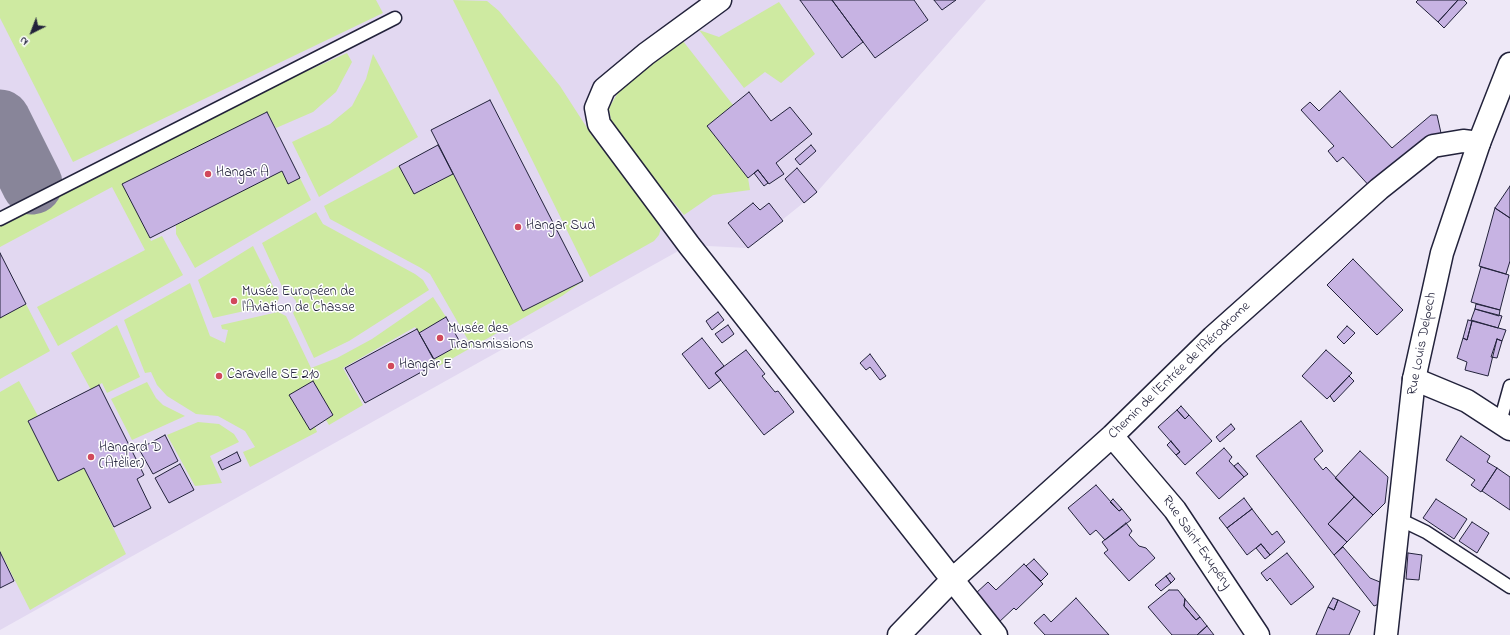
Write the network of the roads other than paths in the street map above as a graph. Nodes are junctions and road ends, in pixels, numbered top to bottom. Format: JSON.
{"nodes":[{"id":1,"x":720,"y":0,"type":"edge"},
{"id":2,"x":395,"y":18,"type":"dead end"},
{"id":3,"x":1510,"y":64,"type":"edge"},
{"id":4,"x":1479,"y":143,"type":"junction"},
{"id":5,"x":0,"y":219,"type":"edge"},
{"id":6,"x":1414,"y":378,"type":"junction"},
{"id":7,"x":1510,"y":386,"type":"edge"},
{"id":8,"x":1505,"y":425,"type":"edge"},
{"id":9,"x":1112,"y":436,"type":"junction"},
{"id":10,"x":1399,"y":519,"type":"junction"},
{"id":11,"x":953,"y":579,"type":"junction"},
{"id":12,"x":1510,"y":587,"type":"edge"},
{"id":13,"x":899,"y":635,"type":"edge"},
{"id":14,"x":996,"y":635,"type":"edge"},
{"id":15,"x":1258,"y":635,"type":"edge"},
{"id":16,"x":1386,"y":635,"type":"edge"}],
"edges":[{"from":1,"to":11,"type":"street"},
{"from":2,"to":5,"type":"lane"},
{"from":3,"to":4,"type":"street","name":"Rue Louis Delpech"},
{"from":4,"to":6,"type":"street","name":"Rue Louis Delpech"},
{"from":4,"to":9,"type":"street","name":"Chemin de l'Entrée de l'Aérodrome"},
{"from":6,"to":8,"type":"street"},
{"from":6,"to":10,"type":"street","name":"Rue Louis Delpech"},
{"from":7,"to":8,"type":"lane"},
{"from":9,"to":11,"type":"street","name":"Chemin de l'Entrée de l'Aérodrome"},
{"from":9,"to":15,"type":"street","name":"Rue Saint-Exupéry"},
{"from":10,"to":12,"type":"lane"},
{"from":10,"to":16,"type":"street","name":"Rue Louis Delpech"},
{"from":11,"to":13,"type":"street","name":"Chemin de l'Entrée de l'Aérodrome"},
{"from":11,"to":14,"type":"street"}]}
